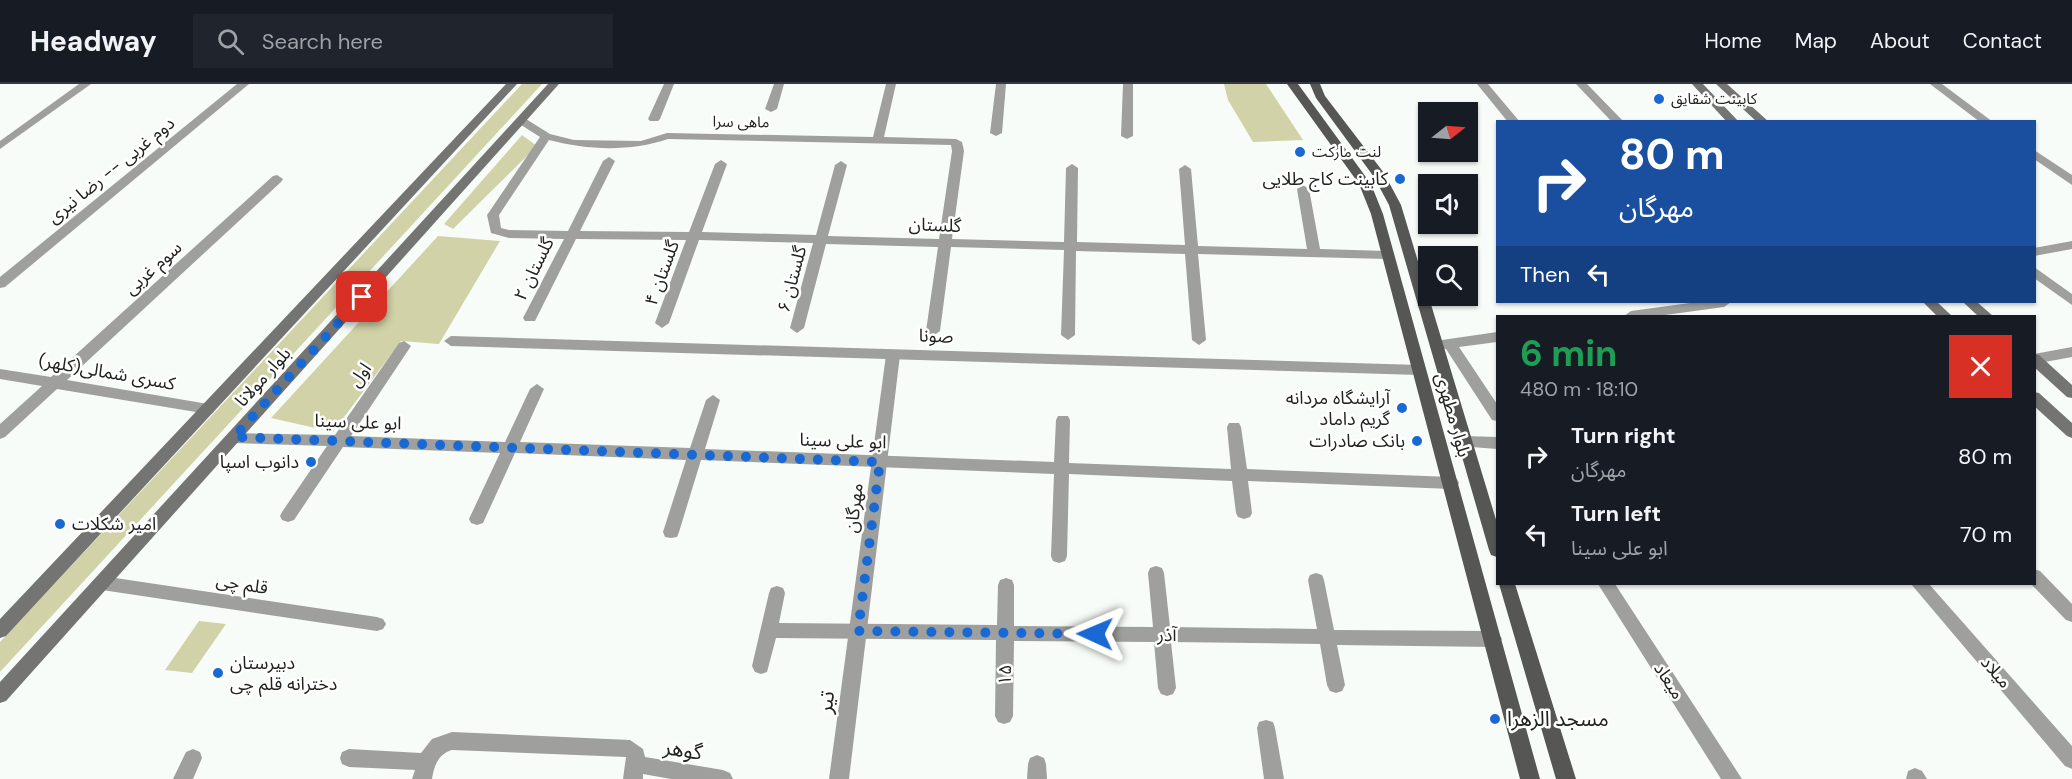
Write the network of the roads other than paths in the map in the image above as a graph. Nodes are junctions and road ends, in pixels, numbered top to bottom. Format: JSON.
{"nodes":[{"id":1,"x":86,"y":84,"type":"edge"},
{"id":2,"x":244,"y":84,"type":"edge"},
{"id":3,"x":512,"y":84,"type":"edge"},
{"id":4,"x":554,"y":84,"type":"edge"},
{"id":5,"x":669,"y":84,"type":"edge"},
{"id":6,"x":779,"y":84,"type":"edge"},
{"id":7,"x":891,"y":84,"type":"edge"},
{"id":8,"x":1001,"y":84,"type":"edge"},
{"id":9,"x":1128,"y":84,"type":"edge"},
{"id":10,"x":1292,"y":84,"type":"edge"},
{"id":11,"x":1482,"y":84,"type":"edge"},
{"id":12,"x":1581,"y":84,"type":"edge"},
{"id":13,"x":1697,"y":84,"type":"edge"},
{"id":14,"x":1721,"y":84,"type":"edge"},
{"id":15,"x":1935,"y":84,"type":"edge"},
{"id":16,"x":1314,"y":85,"type":"edge"},
{"id":17,"x":771,"y":109,"type":"dead end"},
{"id":18,"x":654,"y":119,"type":"dead end"},
{"id":19,"x":1513,"y":120,"type":"edge"},
{"id":20,"x":1617,"y":120,"type":"edge"},
{"id":21,"x":1732,"y":120,"type":"edge"},
{"id":22,"x":1762,"y":120,"type":"edge"},
{"id":23,"x":1985,"y":120,"type":"edge"},
{"id":24,"x":522,"y":121,"type":"junction"},
{"id":25,"x":996,"y":133,"type":"dead end"},
{"id":26,"x":546,"y":136,"type":"junction"},
{"id":27,"x":1127,"y":136,"type":"dead end"},
{"id":28,"x":878,"y":139,"type":"junction"},
{"id":29,"x":0,"y":146,"type":"edge"},
{"id":30,"x":2036,"y":155,"type":"edge"},
{"id":31,"x":609,"y":161,"type":"dead end"},
{"id":32,"x":721,"y":164,"type":"dead end"},
{"id":33,"x":841,"y":165,"type":"dead end"},
{"id":34,"x":1072,"y":168,"type":"dead end"},
{"id":35,"x":1185,"y":169,"type":"dead end"},
{"id":36,"x":277,"y":179,"type":"dead end"},
{"id":37,"x":2072,"y":182,"type":"edge"},
{"id":38,"x":1303,"y":189,"type":"dead end"},
{"id":39,"x":570,"y":236,"type":"junction"},
{"id":40,"x":695,"y":236,"type":"junction"},
{"id":41,"x":821,"y":239,"type":"junction"},
{"id":42,"x":945,"y":243,"type":"junction"},
{"id":43,"x":2072,"y":245,"type":"edge"},
{"id":44,"x":1070,"y":246,"type":"junction"},
{"id":45,"x":1191,"y":250,"type":"junction"},
{"id":46,"x":2036,"y":252,"type":"edge"},
{"id":47,"x":1314,"y":253,"type":"junction"},
{"id":48,"x":1387,"y":255,"type":"junction"},
{"id":49,"x":2036,"y":273,"type":"edge"},
{"id":50,"x":0,"y":284,"type":"edge"},
{"id":51,"x":2072,"y":301,"type":"edge"},
{"id":52,"x":1718,"y":303,"type":"edge"},
{"id":53,"x":1930,"y":303,"type":"edge"},
{"id":54,"x":1970,"y":303,"type":"edge"},
{"id":55,"x":1681,"y":309,"type":"edge"},
{"id":56,"x":1638,"y":315,"type":"edge"},
{"id":57,"x":1944,"y":315,"type":"edge"},
{"id":58,"x":1985,"y":315,"type":"edge"},
{"id":59,"x":530,"y":318,"type":"dead end"},
{"id":60,"x":662,"y":323,"type":"dead end"},
{"id":61,"x":797,"y":328,"type":"dead end"},
{"id":62,"x":933,"y":331,"type":"dead end"},
{"id":63,"x":1068,"y":335,"type":"dead end"},
{"id":64,"x":1496,"y":337,"type":"edge"},
{"id":65,"x":1199,"y":340,"type":"dead end"},
{"id":66,"x":451,"y":341,"type":"dead end"},
{"id":67,"x":1443,"y":345,"type":"junction"},
{"id":68,"x":404,"y":346,"type":"dead end"},
{"id":69,"x":2072,"y":352,"type":"edge"},
{"id":70,"x":893,"y":354,"type":"junction"},
{"id":71,"x":2036,"y":359,"type":"edge"},
{"id":72,"x":2036,"y":361,"type":"edge"},
{"id":73,"x":1419,"y":370,"type":"junction"},
{"id":74,"x":0,"y":374,"type":"edge"},
{"id":75,"x":54,"y":383,"type":"junction"},
{"id":76,"x":537,"y":389,"type":"dead end"},
{"id":77,"x":2072,"y":393,"type":"edge"},
{"id":78,"x":2036,"y":399,"type":"edge"},
{"id":79,"x":713,"y":400,"type":"dead end"},
{"id":80,"x":208,"y":409,"type":"junction"},
{"id":81,"x":1496,"y":415,"type":"edge"},
{"id":82,"x":1063,"y":420,"type":"dead end"},
{"id":83,"x":1233,"y":427,"type":"dead end"},
{"id":84,"x":2072,"y":432,"type":"edge"},
{"id":85,"x":0,"y":433,"type":"edge"},
{"id":86,"x":234,"y":437,"type":"junction"},
{"id":87,"x":338,"y":441,"type":"junction"},
{"id":88,"x":1464,"y":442,"type":"junction"},
{"id":89,"x":1496,"y":443,"type":"edge"},
{"id":90,"x":510,"y":447,"type":"junction"},
{"id":91,"x":696,"y":455,"type":"junction"},
{"id":92,"x":880,"y":462,"type":"junction"},
{"id":93,"x":1061,"y":469,"type":"junction"},
{"id":94,"x":1239,"y":476,"type":"junction"},
{"id":95,"x":1451,"y":483,"type":"junction"},
{"id":96,"x":1244,"y":513,"type":"dead end"},
{"id":97,"x":288,"y":516,"type":"dead end"},
{"id":98,"x":477,"y":519,"type":"dead end"},
{"id":99,"x":671,"y":532,"type":"dead end"},
{"id":100,"x":1496,"y":547,"type":"edge"},
{"id":101,"x":1059,"y":556,"type":"dead end"},
{"id":102,"x":1156,"y":573,"type":"dead end"},
{"id":103,"x":2036,"y":578,"type":"edge"},
{"id":104,"x":1316,"y":580,"type":"dead end"},
{"id":105,"x":102,"y":583,"type":"junction"},
{"id":106,"x":1006,"y":585,"type":"dead end"},
{"id":107,"x":1507,"y":585,"type":"edge"},
{"id":108,"x":1607,"y":585,"type":"edge"},
{"id":109,"x":1920,"y":585,"type":"edge"},
{"id":110,"x":777,"y":593,"type":"dead end"},
{"id":111,"x":2072,"y":615,"type":"edge"},
{"id":112,"x":377,"y":624,"type":"dead end"},
{"id":113,"x":768,"y":630,"type":"junction"},
{"id":114,"x":0,"y":631,"type":"edge"},
{"id":115,"x":858,"y":631,"type":"junction"},
{"id":116,"x":1005,"y":633,"type":"junction"},
{"id":117,"x":1162,"y":635,"type":"junction"},
{"id":118,"x":1326,"y":637,"type":"junction"},
{"id":119,"x":1493,"y":639,"type":"junction"},
{"id":120,"x":761,"y":666,"type":"dead end"},
{"id":121,"x":1336,"y":686,"type":"dead end"},
{"id":122,"x":1167,"y":688,"type":"dead end"},
{"id":123,"x":0,"y":696,"type":"edge"},
{"id":124,"x":1004,"y":716,"type":"dead end"},
{"id":125,"x":1266,"y":728,"type":"dead end"},
{"id":126,"x":193,"y":758,"type":"dead end"},
{"id":127,"x":349,"y":758,"type":"dead end"},
{"id":128,"x":2072,"y":760,"type":"edge"},
{"id":129,"x":424,"y":770,"type":"edge"},
{"id":130,"x":634,"y":772,"type":"edge"},
{"id":131,"x":183,"y":779,"type":"edge"},
{"id":132,"x":723,"y":779,"type":"edge"},
{"id":133,"x":839,"y":779,"type":"edge"},
{"id":134,"x":1274,"y":779,"type":"edge"},
{"id":135,"x":1530,"y":779,"type":"edge"},
{"id":136,"x":1566,"y":779,"type":"edge"},
{"id":137,"x":1732,"y":779,"type":"edge"}],
"edges":[{"from":1,"to":29,"type":"street"},
{"from":2,"to":50,"type":"street","name":"دوم غربی -- رضا نیری"},
{"from":3,"to":80,"type":"main road","name":"بلوار مولانا"},
{"from":4,"to":24,"type":"main road","name":"بلوار مولانا"},
{"from":5,"to":18,"type":"street"},
{"from":6,"to":17,"type":"street"},
{"from":7,"to":28,"type":"street"},
{"from":8,"to":25,"type":"street"},
{"from":9,"to":27,"type":"street"},
{"from":10,"to":48,"type":"main road","name":"بلوار مطهری"},
{"from":11,"to":19,"type":"street"},
{"from":12,"to":20,"type":"street"},
{"from":13,"to":21,"type":"main road"},
{"from":14,"to":22,"type":"main road"},
{"from":15,"to":23,"type":"street"},
{"from":16,"to":67,"type":"main road","name":"بلوار مطهری"},
{"from":24,"to":26,"type":"street","name":"ماهی سرا"},
{"from":24,"to":86,"type":"main road","name":"بلوار مولانا"},
{"from":26,"to":28,"type":"street","name":"ماهی سرا"},
{"from":26,"to":39,"type":"street","name":"گلستان"},
{"from":28,"to":42,"type":"street","name":"ماهی سرا"},
{"from":30,"to":37,"type":"street"},
{"from":31,"to":39,"type":"street","name":"گلستان ۲"},
{"from":32,"to":40,"type":"street","name":"گلستان ۴"},
{"from":33,"to":41,"type":"street","name":"گلستان ۶"},
{"from":34,"to":44,"type":"street"},
{"from":35,"to":45,"type":"street"},
{"from":36,"to":75,"type":"street","name":"سوم غربی"},
{"from":38,"to":47,"type":"street"},
{"from":39,"to":40,"type":"street","name":"گلستان"},
{"from":39,"to":59,"type":"street","name":"گلستان ۲"},
{"from":40,"to":41,"type":"street","name":"گلستان"},
{"from":40,"to":60,"type":"street","name":"گلستان ۴"},
{"from":41,"to":42,"type":"street","name":"گلستان"},
{"from":41,"to":61,"type":"street","name":"گلستان ۶"},
{"from":42,"to":44,"type":"street","name":"گلستان"},
{"from":42,"to":62,"type":"street"},
{"from":43,"to":46,"type":"street"},
{"from":44,"to":45,"type":"street","name":"گلستان"},
{"from":44,"to":63,"type":"street"},
{"from":45,"to":47,"type":"street","name":"گلستان"},
{"from":45,"to":65,"type":"street"},
{"from":47,"to":48,"type":"street","name":"گلستان"},
{"from":48,"to":73,"type":"main road","name":"بلوار مطهری"},
{"from":49,"to":51,"type":"street"},
{"from":52,"to":55,"type":"street"},
{"from":53,"to":57,"type":"main road"},
{"from":54,"to":58,"type":"main road"},
{"from":55,"to":56,"type":"street"},
{"from":64,"to":67,"type":"street"},
{"from":66,"to":70,"type":"street","name":"صونا"},
{"from":67,"to":81,"type":"street"},
{"from":67,"to":88,"type":"main road","name":"بلوار مطهری"},
{"from":68,"to":87,"type":"street","name":"اول"},
{"from":69,"to":71,"type":"street"},
{"from":70,"to":73,"type":"street","name":"صونا"},
{"from":70,"to":92,"type":"street","name":"مهرگان"},
{"from":72,"to":77,"type":"main road"},
{"from":73,"to":95,"type":"main road","name":"بلوار مطهری"},
{"from":74,"to":75,"type":"street","name":"کسری شمالی(کلهر)"},
{"from":75,"to":80,"type":"street","name":"کسری شمالی(کلهر)"},
{"from":75,"to":85,"type":"street","name":"سوم غربی"},
{"from":76,"to":90,"type":"street"},
{"from":78,"to":84,"type":"main road"},
{"from":79,"to":91,"type":"street"},
{"from":80,"to":114,"type":"main road","name":"بلوار مولانا"},
{"from":82,"to":93,"type":"street"},
{"from":83,"to":94,"type":"street"},
{"from":86,"to":87,"type":"street","name":"ابو علی سینا"},
{"from":86,"to":105,"type":"main road","name":"بلوار مولانا"},
{"from":87,"to":90,"type":"street","name":"ابو علی سینا"},
{"from":87,"to":97,"type":"street","name":"اول"},
{"from":88,"to":89,"type":"street"},
{"from":88,"to":100,"type":"main road","name":"بلوار مطهری"},
{"from":90,"to":91,"type":"street","name":"ابو علی سینا"},
{"from":90,"to":98,"type":"street"},
{"from":91,"to":92,"type":"street","name":"ابو علی سینا"},
{"from":91,"to":99,"type":"street"},
{"from":92,"to":93,"type":"street","name":"ابو علی سینا"},
{"from":92,"to":115,"type":"street","name":"مهرگان"},
{"from":93,"to":94,"type":"street","name":"ابو علی سینا"},
{"from":93,"to":101,"type":"street"},
{"from":94,"to":95,"type":"street","name":"ابو علی سینا"},
{"from":94,"to":96,"type":"street"},
{"from":95,"to":119,"type":"main road","name":"بلوار مطهری"},
{"from":102,"to":117,"type":"street"},
{"from":103,"to":111,"type":"street"},
{"from":104,"to":118,"type":"street"},
{"from":105,"to":112,"type":"street","name":"قلم چی"},
{"from":105,"to":123,"type":"main road","name":"بلوار مولانا"},
{"from":106,"to":116,"type":"street","name":"۱۵"},
{"from":107,"to":136,"type":"main road"},
{"from":108,"to":137,"type":"street","name":"میعاد"},
{"from":109,"to":128,"type":"street","name":"میلاد"},
{"from":110,"to":113,"type":"street"},
{"from":113,"to":115,"type":"street","name":"آذر"},
{"from":113,"to":120,"type":"street"},
{"from":115,"to":116,"type":"street","name":"آذر"},
{"from":115,"to":133,"type":"street","name":"تیر"},
{"from":116,"to":117,"type":"street","name":"آذر"},
{"from":116,"to":124,"type":"street","name":"۱۵"},
{"from":117,"to":118,"type":"street","name":"آذر"},
{"from":117,"to":122,"type":"street"},
{"from":118,"to":119,"type":"street","name":"آذر"},
{"from":118,"to":121,"type":"street"},
{"from":119,"to":135,"type":"main road","name":"بلوار مطهری"},
{"from":125,"to":134,"type":"street"},
{"from":126,"to":131,"type":"street"},
{"from":127,"to":129,"type":"street"},
{"from":129,"to":130,"type":"street"},
{"from":130,"to":132,"type":"street","name":"گوهر"}]}
